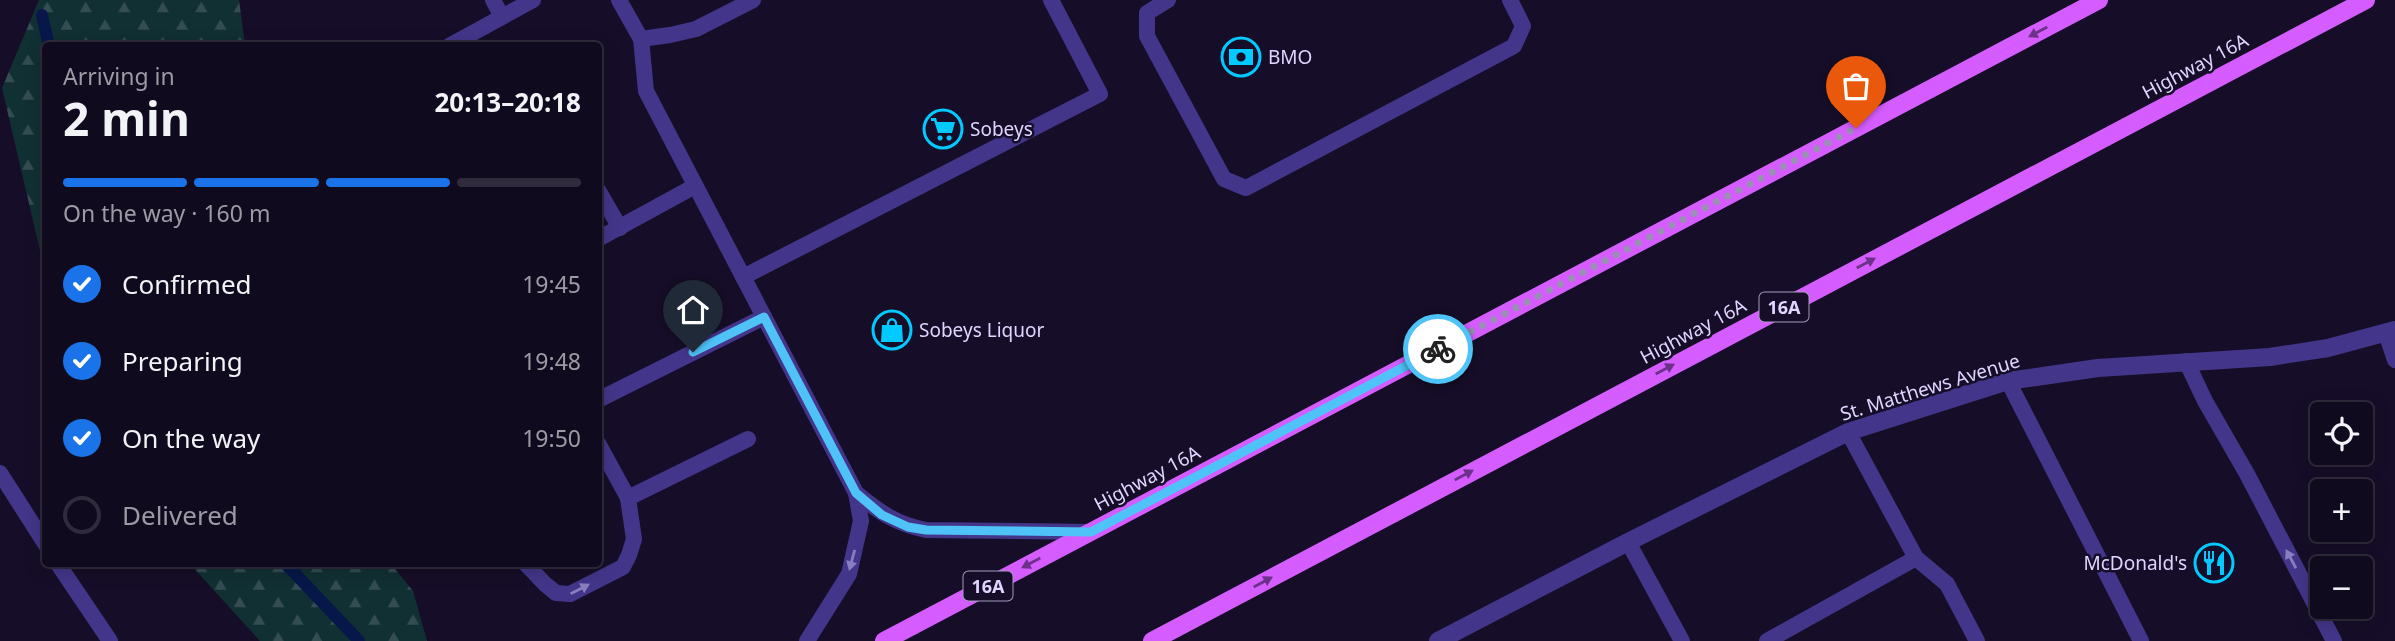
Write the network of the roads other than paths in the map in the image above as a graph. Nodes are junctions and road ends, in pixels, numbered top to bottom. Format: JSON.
{"nodes":[{"id":1,"x":493,"y":0,"type":"edge"},
{"id":2,"x":533,"y":0,"type":"edge"},
{"id":3,"x":619,"y":0,"type":"edge"},
{"id":4,"x":753,"y":0,"type":"edge"},
{"id":5,"x":1051,"y":0,"type":"edge"},
{"id":6,"x":1168,"y":0,"type":"edge"},
{"id":7,"x":1510,"y":0,"type":"edge"},
{"id":8,"x":2099,"y":0,"type":"edge"},
{"id":9,"x":2366,"y":0,"type":"edge"},
{"id":10,"x":502,"y":17,"type":"junction"},
{"id":11,"x":641,"y":39,"type":"junction"},
{"id":12,"x":456,"y":42,"type":"edge"},
{"id":13,"x":695,"y":186,"type":"junction"},
{"id":14,"x":602,"y":197,"type":"edge"},
{"id":15,"x":620,"y":228,"type":"junction"},
{"id":16,"x":602,"y":237,"type":"edge"},
{"id":17,"x":743,"y":277,"type":"junction"},
{"id":18,"x":764,"y":317,"type":"junction"},
{"id":19,"x":2391,"y":332,"type":"edge"},
{"id":20,"x":2395,"y":360,"type":"edge"},
{"id":21,"x":2186,"y":361,"type":"junction"},
{"id":22,"x":2008,"y":381,"type":"junction"},
{"id":23,"x":602,"y":398,"type":"edge"},
{"id":24,"x":1848,"y":432,"type":"junction"},
{"id":25,"x":748,"y":439,"type":"dead end"},
{"id":26,"x":602,"y":450,"type":"edge"},
{"id":27,"x":0,"y":473,"type":"edge"},
{"id":28,"x":856,"y":493,"type":"junction"},
{"id":29,"x":628,"y":498,"type":"junction"},
{"id":30,"x":1091,"y":532,"type":"junction"},
{"id":31,"x":42,"y":539,"type":"edge"},
{"id":32,"x":1628,"y":542,"type":"junction"},
{"id":33,"x":1916,"y":558,"type":"junction"},
{"id":34,"x":60,"y":567,"type":"edge"},
{"id":35,"x":529,"y":567,"type":"edge"},
{"id":36,"x":110,"y":641,"type":"edge"},
{"id":37,"x":807,"y":641,"type":"edge"},
{"id":38,"x":884,"y":641,"type":"edge"},
{"id":39,"x":1152,"y":641,"type":"edge"},
{"id":40,"x":1438,"y":641,"type":"edge"},
{"id":41,"x":1682,"y":641,"type":"edge"},
{"id":42,"x":1768,"y":641,"type":"edge"},
{"id":43,"x":1977,"y":641,"type":"edge"},
{"id":44,"x":2141,"y":641,"type":"edge"},
{"id":45,"x":2334,"y":641,"type":"edge"}],
"edges":[{"from":1,"to":10,"type":"lane"},
{"from":2,"to":10,"type":"lane"},
{"from":3,"to":11,"type":"lane"},
{"from":4,"to":11,"type":"lane"},
{"from":5,"to":17,"type":"lane"},
{"from":6,"to":7,"type":"lane"},
{"from":8,"to":30,"type":"main road","name":"Highway 16A","number":"16A","one_way":true},
{"from":39,"to":9,"type":"main road","name":"Highway 16A","number":"16A","one_way":true},
{"from":10,"to":12,"type":"lane"},
{"from":11,"to":13,"type":"lane"},
{"from":13,"to":15,"type":"lane"},
{"from":13,"to":17,"type":"lane"},
{"from":14,"to":15,"type":"lane"},
{"from":15,"to":16,"type":"lane"},
{"from":17,"to":18,"type":"lane"},
{"from":18,"to":23,"type":"lane"},
{"from":18,"to":28,"type":"lane"},
{"from":19,"to":20,"type":"lane"},
{"from":19,"to":21,"type":"street","name":"St. Matthews Avenue"},
{"from":21,"to":22,"type":"street","name":"St. Matthews Avenue"},
{"from":45,"to":21,"type":"lane","one_way":true},
{"from":22,"to":24,"type":"street","name":"St. Matthews Avenue"},
{"from":22,"to":44,"type":"lane"},
{"from":24,"to":32,"type":"street","name":"St. Matthews Avenue"},
{"from":24,"to":33,"type":"lane"},
{"from":25,"to":29,"type":"lane"},
{"from":26,"to":29,"type":"lane"},
{"from":27,"to":31,"type":"lane"},
{"from":28,"to":30,"type":"lane"},
{"from":28,"to":37,"type":"lane","one_way":true},
{"from":35,"to":29,"type":"lane","one_way":true},
{"from":30,"to":38,"type":"main road","name":"Highway 16A","number":"16A","one_way":true},
{"from":32,"to":40,"type":"street","name":"St. Matthews Avenue"},
{"from":32,"to":41,"type":"lane"},
{"from":33,"to":42,"type":"lane"},
{"from":33,"to":43,"type":"lane"},
{"from":34,"to":36,"type":"lane"}]}
